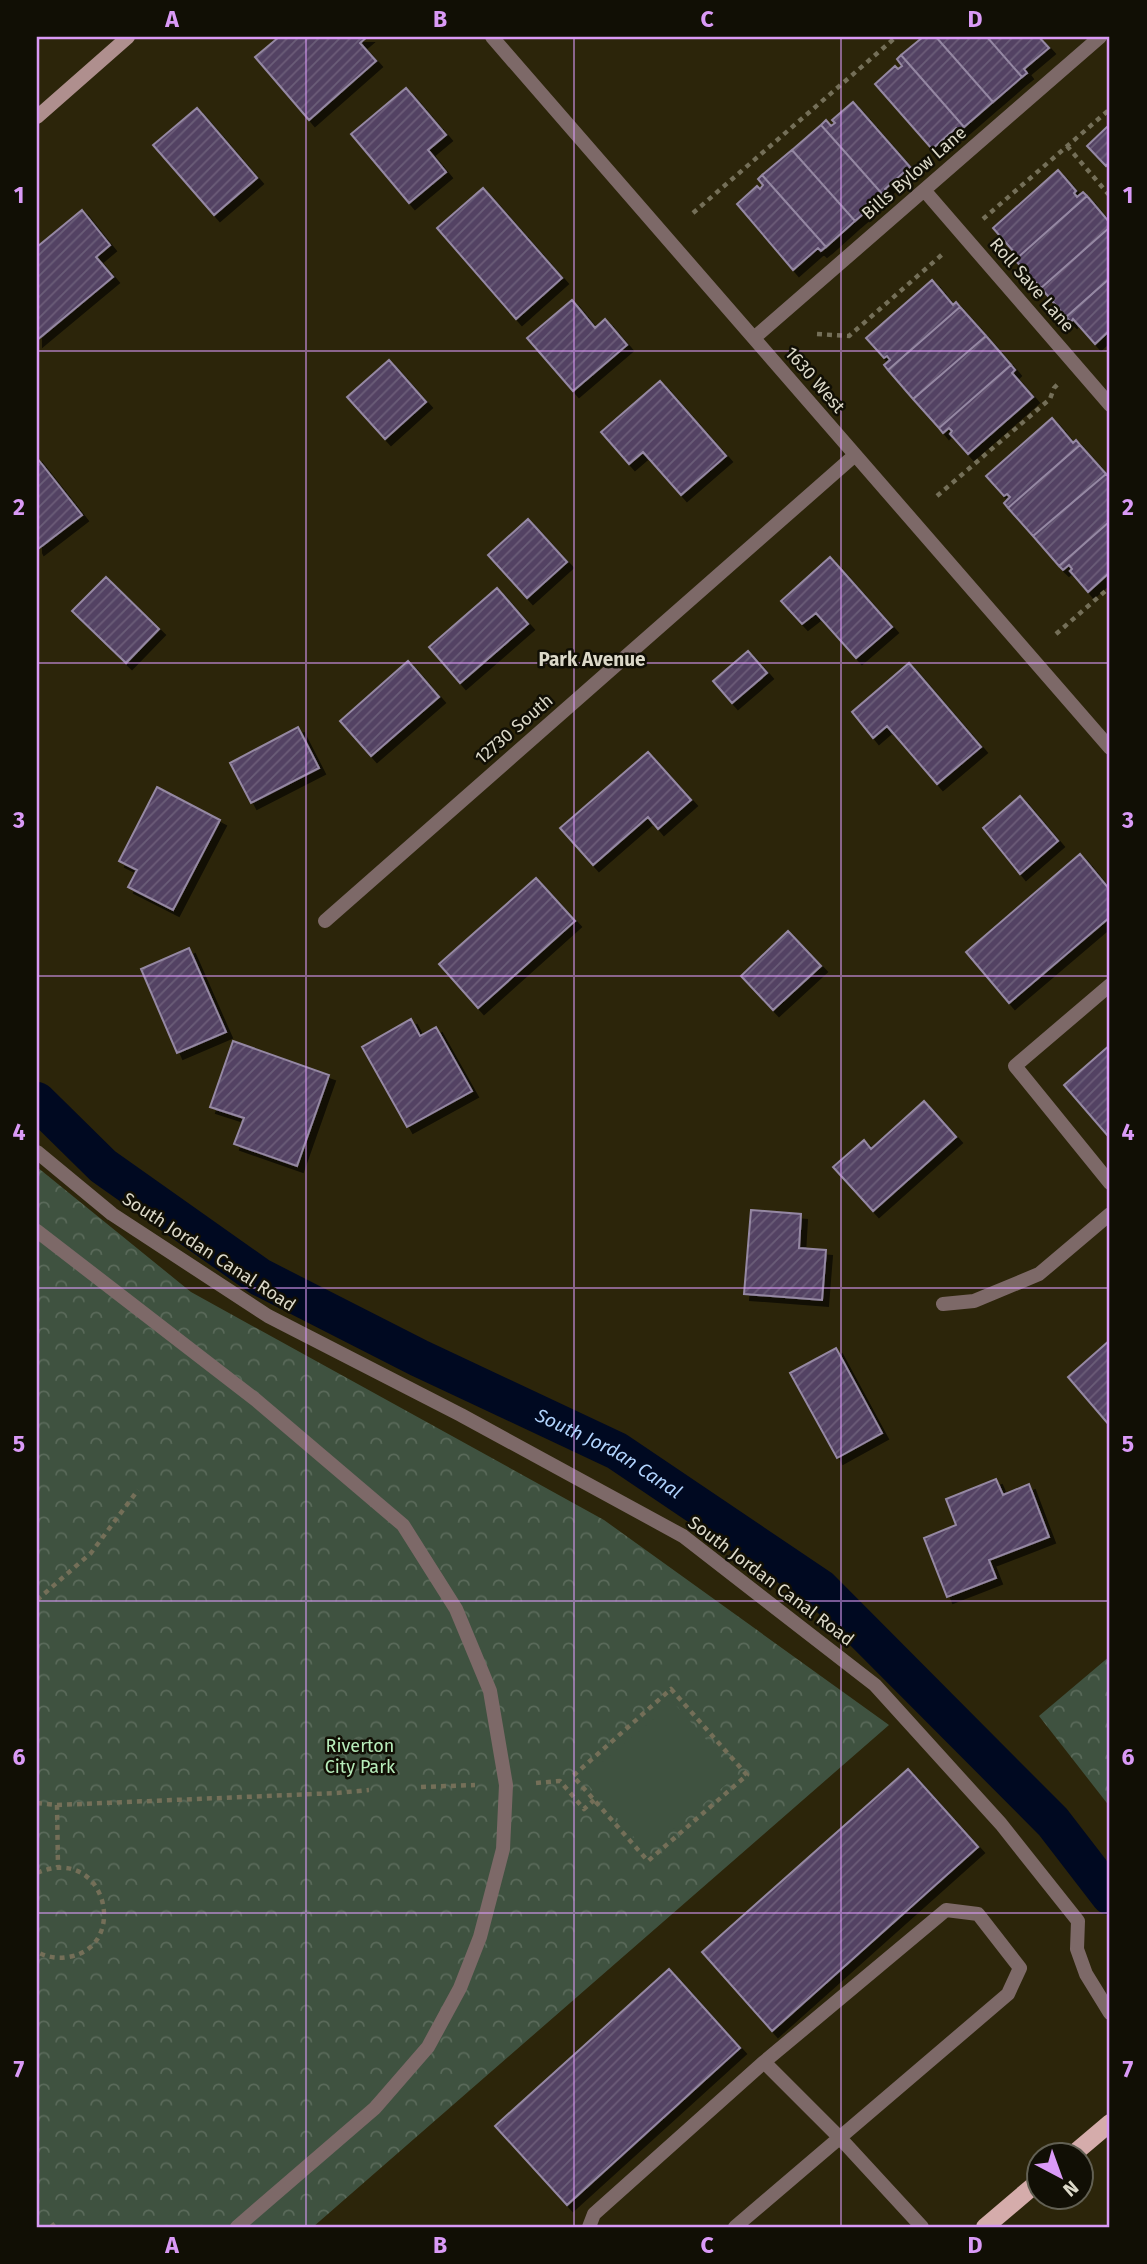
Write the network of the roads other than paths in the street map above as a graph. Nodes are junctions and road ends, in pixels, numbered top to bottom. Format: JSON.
{"nodes":[{"id":1,"x":128,"y":37,"type":"edge"},
{"id":2,"x":492,"y":37,"type":"edge"},
{"id":3,"x":1100,"y":37,"type":"edge"},
{"id":4,"x":37,"y":117,"type":"edge"},
{"id":5,"x":924,"y":190,"type":"junction"},
{"id":6,"x":754,"y":338,"type":"junction"},
{"id":7,"x":1110,"y":405,"type":"edge"},
{"id":8,"x":855,"y":455,"type":"junction"},
{"id":9,"x":1110,"y":748,"type":"edge"},
{"id":10,"x":325,"y":920,"type":"dead end"},
{"id":11,"x":1110,"y":985,"type":"edge"},
{"id":12,"x":37,"y":1152,"type":"edge"},
{"id":13,"x":1110,"y":1183,"type":"edge"},
{"id":14,"x":1110,"y":1214,"type":"edge"},
{"id":15,"x":37,"y":1231,"type":"edge"},
{"id":16,"x":943,"y":1304,"type":"dead end"},
{"id":17,"x":1110,"y":2013,"type":"edge"},
{"id":18,"x":764,"y":2062,"type":"junction"},
{"id":19,"x":1110,"y":2123,"type":"edge"},
{"id":20,"x":840,"y":2138,"type":"junction"},
{"id":21,"x":1087,"y":2142,"type":"edge"},
{"id":22,"x":1024,"y":2194,"type":"edge"},
{"id":23,"x":237,"y":2227,"type":"edge"},
{"id":24,"x":589,"y":2227,"type":"edge"},
{"id":25,"x":735,"y":2227,"type":"edge"},
{"id":26,"x":922,"y":2227,"type":"edge"},
{"id":27,"x":985,"y":2227,"type":"edge"}],
"edges":[{"from":1,"to":4,"type":"street"},
{"from":2,"to":6,"type":"street","name":"1630 West"},
{"from":3,"to":5,"type":"street","name":"Bills Bylow Lane"},
{"from":5,"to":6,"type":"street","name":"Bills Bylow Lane"},
{"from":5,"to":7,"type":"street","name":"Roll Save Lane"},
{"from":6,"to":8,"type":"street","name":"1630 West"},
{"from":8,"to":9,"type":"street","name":"1630 West"},
{"from":8,"to":10,"type":"street","name":"12730 South"},
{"from":11,"to":13,"type":"street"},
{"from":12,"to":17,"type":"street","name":"South Jordan Canal Road"},
{"from":14,"to":16,"type":"street"},
{"from":15,"to":23,"type":"street"},
{"from":18,"to":20,"type":"street"},
{"from":18,"to":20,"type":"street"},
{"from":18,"to":24,"type":"street"},
{"from":19,"to":21,"type":"main road"},
{"from":20,"to":25,"type":"street"},
{"from":20,"to":26,"type":"street"},
{"from":22,"to":27,"type":"main road"}]}
